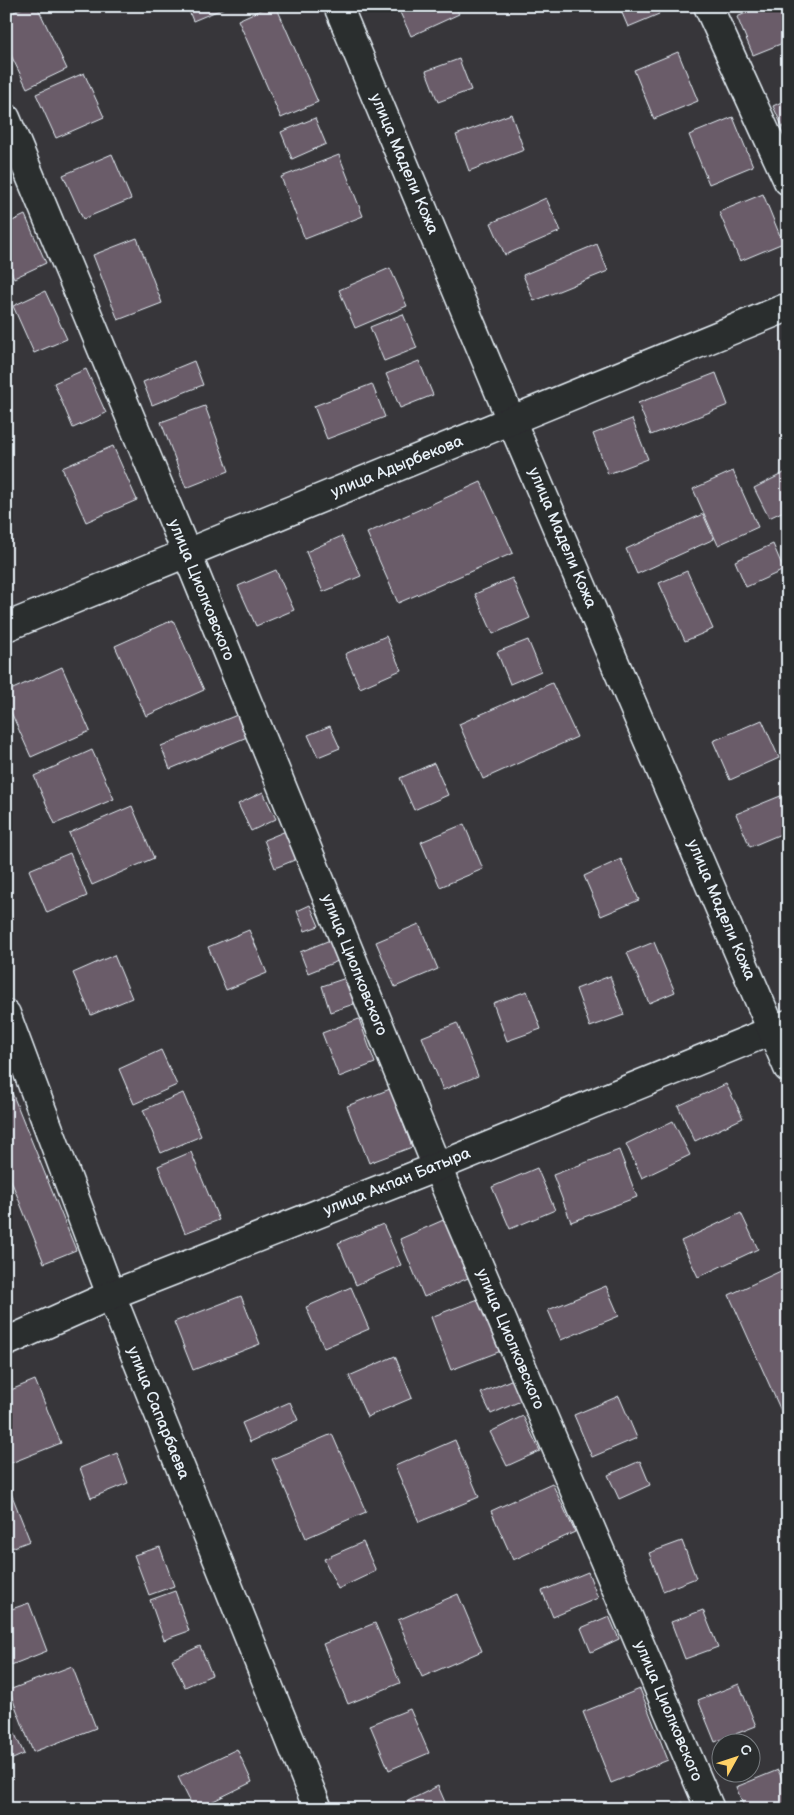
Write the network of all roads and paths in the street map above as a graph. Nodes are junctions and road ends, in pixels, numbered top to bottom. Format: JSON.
{"nodes":[{"id":1,"x":338,"y":6,"type":"edge"},
{"id":2,"x":708,"y":6,"type":"edge"},
{"id":3,"x":6,"y":118,"type":"edge"},
{"id":4,"x":788,"y":181,"type":"edge"},
{"id":5,"x":788,"y":307,"type":"edge"},
{"id":6,"x":511,"y":420,"type":"junction"},
{"id":7,"x":187,"y":554,"type":"junction"},
{"id":8,"x":6,"y":627,"type":"edge"},
{"id":9,"x":6,"y":1014,"type":"edge"},
{"id":10,"x":780,"y":1027,"type":"edge"},
{"id":11,"x":788,"y":1068,"type":"edge"},
{"id":12,"x":437,"y":1166,"type":"junction"},
{"id":13,"x":111,"y":1295,"type":"junction"},
{"id":14,"x":6,"y":1342,"type":"edge"},
{"id":15,"x":318,"y":1809,"type":"edge"},
{"id":16,"x":710,"y":1809,"type":"edge"}],
"edges":[{"from":1,"to":6,"type":"street","name":"улица Мадели Кожа"},
{"from":2,"to":4,"type":"street"},
{"from":3,"to":7,"type":"street","name":"улица Циолковского"},
{"from":5,"to":6,"type":"street","name":"улица Адырбекова"},
{"from":6,"to":7,"type":"street","name":"улица Адырбекова"},
{"from":6,"to":10,"type":"street","name":"улица Мадели Кожа"},
{"from":7,"to":8,"type":"street","name":"улица Адырбекова"},
{"from":7,"to":12,"type":"street","name":"улица Циолковского"},
{"from":9,"to":13,"type":"street","name":"улица Сапарбаева"},
{"from":10,"to":11,"type":"street","name":"улица Мадели Кожа"},
{"from":10,"to":12,"type":"street","name":"улица Акпан Батыра"},
{"from":12,"to":13,"type":"street","name":"улица Акпан Батыра"},
{"from":12,"to":16,"type":"street","name":"улица Циолковского"},
{"from":13,"to":14,"type":"street","name":"улица Акпан Батыра"},
{"from":13,"to":15,"type":"street","name":"улица Сапарбаева"}]}
